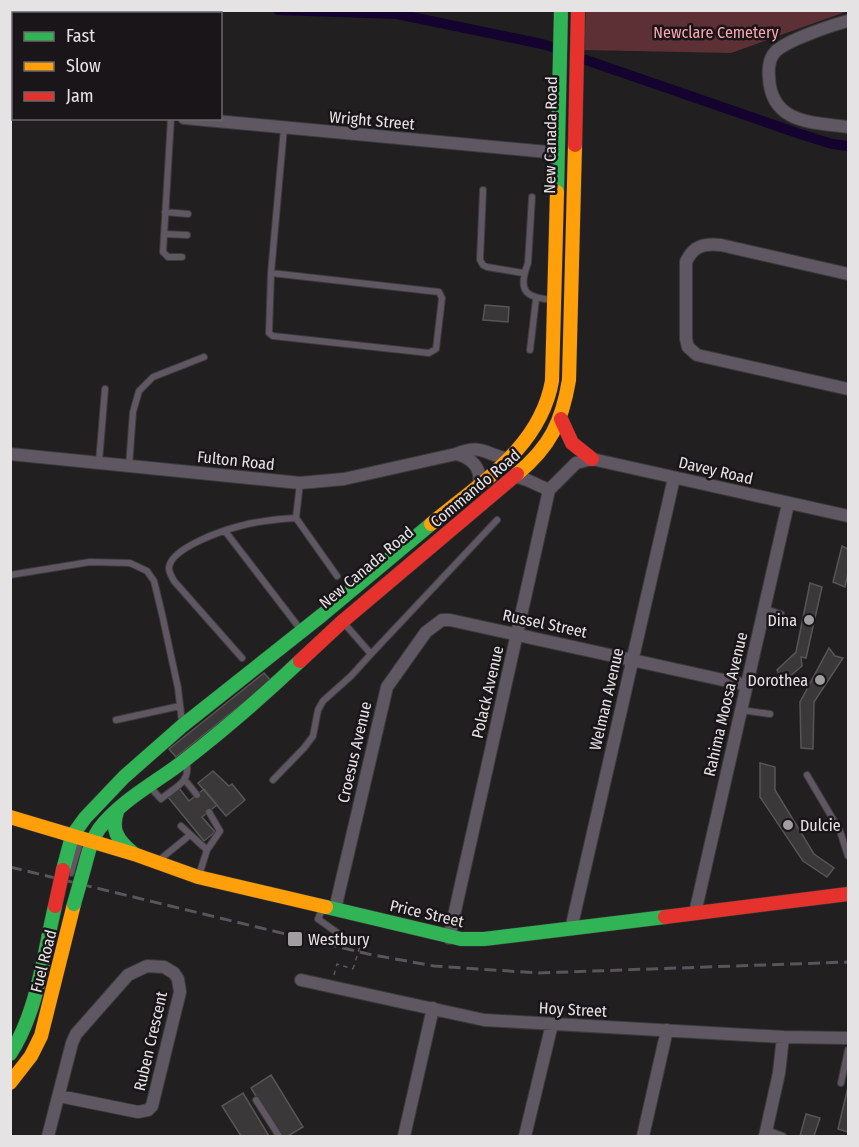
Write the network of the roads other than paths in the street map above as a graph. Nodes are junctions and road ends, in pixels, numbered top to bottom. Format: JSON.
{"nodes":[{"id":1,"x":561,"y":10,"type":"edge"},
{"id":2,"x":566,"y":10,"type":"edge"},
{"id":3,"x":573,"y":10,"type":"edge"},
{"id":4,"x":578,"y":10,"type":"edge"},
{"id":5,"x":849,"y":21,"type":"edge"},
{"id":6,"x":171,"y":120,"type":"edge"},
{"id":7,"x":204,"y":120,"type":"edge"},
{"id":8,"x":849,"y":127,"type":"edge"},
{"id":9,"x":284,"y":128,"type":"junction"},
{"id":10,"x":558,"y":153,"type":"junction"},
{"id":11,"x":483,"y":190,"type":"dead end"},
{"id":12,"x":532,"y":197,"type":"dead end"},
{"id":13,"x":165,"y":212,"type":"junction"},
{"id":14,"x":188,"y":214,"type":"dead end"},
{"id":15,"x":164,"y":234,"type":"junction"},
{"id":16,"x":187,"y":235,"type":"dead end"},
{"id":17,"x":182,"y":257,"type":"dead end"},
{"id":18,"x":271,"y":273,"type":"junction"},
{"id":19,"x":523,"y":273,"type":"junction"},
{"id":20,"x":849,"y":274,"type":"edge"},
{"id":21,"x":536,"y":299,"type":"junction"},
{"id":22,"x":555,"y":300,"type":"junction"},
{"id":23,"x":530,"y":350,"type":"dead end"},
{"id":24,"x":204,"y":357,"type":"dead end"},
{"id":25,"x":105,"y":389,"type":"dead end"},
{"id":26,"x":849,"y":389,"type":"edge"},
{"id":27,"x":552,"y":408,"type":"dead end"},
{"id":28,"x":561,"y":419,"type":"junction"},
{"id":29,"x":532,"y":443,"type":"dead end"},
{"id":30,"x":10,"y":454,"type":"edge"},
{"id":31,"x":456,"y":454,"type":"junction"},
{"id":32,"x":509,"y":459,"type":"junction"},
{"id":33,"x":592,"y":459,"type":"junction"},
{"id":34,"x":99,"y":462,"type":"junction"},
{"id":35,"x":129,"y":466,"type":"junction"},
{"id":36,"x":514,"y":476,"type":"junction"},
{"id":37,"x":674,"y":477,"type":"junction"},
{"id":38,"x":300,"y":483,"type":"junction"},
{"id":39,"x":479,"y":485,"type":"junction"},
{"id":40,"x":549,"y":490,"type":"junction"},
{"id":41,"x":788,"y":504,"type":"junction"},
{"id":42,"x":849,"y":516,"type":"edge"},
{"id":43,"x":297,"y":518,"type":"junction"},
{"id":44,"x":497,"y":520,"type":"dead end"},
{"id":45,"x":225,"y":531,"type":"junction"},
{"id":46,"x":10,"y":575,"type":"edge"},
{"id":47,"x":337,"y":576,"type":"dead end"},
{"id":48,"x":764,"y":608,"type":"junction"},
{"id":49,"x":781,"y":614,"type":"dead end"},
{"id":50,"x":442,"y":620,"type":"joint"},
{"id":51,"x":343,"y":621,"type":"junction"},
{"id":52,"x":301,"y":630,"type":"junction"},
{"id":53,"x":517,"y":634,"type":"junction"},
{"id":54,"x":371,"y":654,"type":"junction"},
{"id":55,"x":242,"y":658,"type":"dead end"},
{"id":56,"x":632,"y":659,"type":"junction"},
{"id":57,"x":746,"y":685,"type":"junction"},
{"id":58,"x":180,"y":706,"type":"junction"},
{"id":59,"x":740,"y":710,"type":"junction"},
{"id":60,"x":770,"y":714,"type":"dead end"},
{"id":61,"x":116,"y":720,"type":"dead end"},
{"id":62,"x":182,"y":726,"type":"junction"},
{"id":63,"x":185,"y":760,"type":"junction"},
{"id":64,"x":807,"y":775,"type":"dead end"},
{"id":65,"x":185,"y":780,"type":"junction"},
{"id":66,"x":273,"y":780,"type":"dead end"},
{"id":67,"x":149,"y":785,"type":"junction"},
{"id":68,"x":197,"y":795,"type":"dead end"},
{"id":69,"x":119,"y":808,"type":"junction"},
{"id":70,"x":209,"y":812,"type":"dead end"},
{"id":71,"x":10,"y":817,"type":"edge"},
{"id":72,"x":181,"y":826,"type":"dead end"},
{"id":73,"x":190,"y":835,"type":"junction"},
{"id":74,"x":83,"y":839,"type":"junction"},
{"id":75,"x":207,"y":850,"type":"junction"},
{"id":76,"x":134,"y":854,"type":"junction"},
{"id":77,"x":849,"y":856,"type":"edge"},
{"id":78,"x":157,"y":862,"type":"junction"},
{"id":79,"x":73,"y":873,"type":"junction"},
{"id":80,"x":198,"y":877,"type":"junction"},
{"id":81,"x":849,"y":894,"type":"edge"},
{"id":82,"x":64,"y":906,"type":"junction"},
{"id":83,"x":329,"y":908,"type":"junction"},
{"id":84,"x":695,"y":913,"type":"junction"},
{"id":85,"x":571,"y":929,"type":"junction"},
{"id":86,"x":449,"y":938,"type":"junction"},
{"id":87,"x":346,"y":939,"type":"dead end"},
{"id":88,"x":301,"y":980,"type":"dead end"},
{"id":89,"x":433,"y":1008,"type":"junction"},
{"id":90,"x":552,"y":1024,"type":"junction"},
{"id":91,"x":667,"y":1030,"type":"junction"},
{"id":92,"x":783,"y":1037,"type":"junction"},
{"id":93,"x":16,"y":1038,"type":"edge"},
{"id":94,"x":849,"y":1038,"type":"edge"},
{"id":95,"x":849,"y":1050,"type":"edge"},
{"id":96,"x":10,"y":1054,"type":"edge"},
{"id":97,"x":10,"y":1064,"type":"edge"},
{"id":98,"x":10,"y":1073,"type":"edge"},
{"id":99,"x":10,"y":1083,"type":"edge"},
{"id":100,"x":841,"y":1083,"type":"dead end"},
{"id":101,"x":59,"y":1096,"type":"junction"},
{"id":102,"x":256,"y":1100,"type":"dead end"},
{"id":103,"x":765,"y":1133,"type":"edge"},
{"id":104,"x":48,"y":1137,"type":"edge"},
{"id":105,"x":279,"y":1137,"type":"edge"},
{"id":106,"x":404,"y":1137,"type":"edge"},
{"id":107,"x":525,"y":1137,"type":"edge"},
{"id":108,"x":643,"y":1137,"type":"edge"},
{"id":109,"x":783,"y":1137,"type":"edge"}],
"edges":[{"from":1,"to":10,"type":"main road","name":"Commando Road"},
{"from":2,"to":27,"type":"lane","name":"New Canada Road"},
{"from":3,"to":74,"type":"lane","name":"New Canada Road"},
{"from":4,"to":28,"type":"main road","name":"Commando Road"},
{"from":5,"to":8,"type":"street"},
{"from":6,"to":13,"type":"lane"},
{"from":7,"to":9,"type":"street","name":"Wright Street"},
{"from":9,"to":10,"type":"street","name":"Wright Street"},
{"from":9,"to":18,"type":"lane"},
{"from":10,"to":22,"type":"main road","name":"Commando Road"},
{"from":11,"to":19,"type":"lane"},
{"from":12,"to":19,"type":"lane"},
{"from":13,"to":14,"type":"lane"},
{"from":13,"to":15,"type":"lane"},
{"from":15,"to":16,"type":"lane"},
{"from":15,"to":17,"type":"lane"},
{"from":18,"to":18,"type":"lane"},
{"from":19,"to":21,"type":"lane"},
{"from":20,"to":26,"type":"street"},
{"from":21,"to":22,"type":"lane"},
{"from":21,"to":23,"type":"lane"},
{"from":22,"to":32,"type":"main road","name":"Commando Road"},
{"from":24,"to":35,"type":"lane"},
{"from":25,"to":34,"type":"lane"},
{"from":28,"to":33,"type":"main road"},
{"from":28,"to":36,"type":"main road","name":"Commando Road"},
{"from":29,"to":74,"type":"lane","name":"New Canada Road"},
{"from":30,"to":34,"type":"street","name":"Fulton Road"},
{"from":31,"to":32,"type":"street","name":"Fulton Road"},
{"from":31,"to":38,"type":"street","name":"Fulton Road"},
{"from":31,"to":39,"type":"street"},
{"from":32,"to":39,"type":"main road","name":"Commando Road"},
{"from":33,"to":37,"type":"street","name":"Davey Road"},
{"from":33,"to":40,"type":"street","name":"Davey Road"},
{"from":34,"to":35,"type":"street","name":"Fulton Road"},
{"from":35,"to":38,"type":"street","name":"Fulton Road"},
{"from":36,"to":40,"type":"street"},
{"from":36,"to":51,"type":"main road","name":"Commando Road"},
{"from":37,"to":41,"type":"street","name":"Davey Road"},
{"from":37,"to":56,"type":"street","name":"Welman Avenue"},
{"from":38,"to":43,"type":"lane"},
{"from":39,"to":52,"type":"main road","name":"Commando Road"},
{"from":40,"to":53,"type":"street","name":"Polack Avenue"},
{"from":41,"to":42,"type":"street","name":"Davey Road"},
{"from":41,"to":48,"type":"street","name":"Rahima Moosa Avenue"},
{"from":43,"to":45,"type":"lane"},
{"from":43,"to":47,"type":"lane"},
{"from":44,"to":54,"type":"lane"},
{"from":45,"to":52,"type":"lane"},
{"from":45,"to":55,"type":"lane"},
{"from":46,"to":58,"type":"lane"},
{"from":48,"to":49,"type":"lane"},
{"from":48,"to":57,"type":"street","name":"Rahima Moosa Avenue"},
{"from":50,"to":53,"type":"street","name":"Russel Street"},
{"from":50,"to":83,"type":"street","name":"Croesus Avenue"},
{"from":51,"to":54,"type":"lane"},
{"from":51,"to":63,"type":"main road","name":"Commando Road"},
{"from":52,"to":62,"type":"main road","name":"Commando Road"},
{"from":53,"to":56,"type":"street","name":"Russel Street"},
{"from":53,"to":86,"type":"street","name":"Polack Avenue"},
{"from":54,"to":66,"type":"lane"},
{"from":56,"to":57,"type":"street","name":"Russel Street"},
{"from":56,"to":85,"type":"street","name":"Welman Avenue"},
{"from":57,"to":59,"type":"street","name":"Rahima Moosa Avenue"},
{"from":58,"to":61,"type":"lane"},
{"from":58,"to":62,"type":"lane"},
{"from":59,"to":60,"type":"lane"},
{"from":59,"to":84,"type":"street","name":"Rahima Moosa Avenue"},
{"from":62,"to":74,"type":"main road","name":"Commando Road"},
{"from":63,"to":65,"type":"lane"},
{"from":63,"to":67,"type":"main road","name":"Commando Road"},
{"from":64,"to":77,"type":"lane"},
{"from":65,"to":67,"type":"lane"},
{"from":65,"to":68,"type":"lane"},
{"from":67,"to":69,"type":"main road","name":"Commando Road"},
{"from":69,"to":74,"type":"main road","name":"Commando Road"},
{"from":69,"to":76,"type":"main road"},
{"from":70,"to":75,"type":"lane"},
{"from":71,"to":74,"type":"main road","name":"Price Street"},
{"from":72,"to":73,"type":"lane"},
{"from":73,"to":75,"type":"lane"},
{"from":73,"to":78,"type":"lane"},
{"from":74,"to":76,"type":"main road","name":"Price Street"},
{"from":74,"to":79,"type":"main road","name":"Fuel Road"},
{"from":74,"to":79,"type":"main road","name":"Fuel Road"},
{"from":75,"to":80,"type":"lane"},
{"from":76,"to":78,"type":"main road","name":"Price Street"},
{"from":78,"to":80,"type":"main road","name":"Price Street"},
{"from":79,"to":82,"type":"main road","name":"Fuel Road","bridge":true},
{"from":80,"to":83,"type":"main road","name":"Price Street"},
{"from":81,"to":84,"type":"main road","name":"Price Street"},
{"from":82,"to":93,"type":"main road","name":"Fuel Road"},
{"from":82,"to":97,"type":"lane"},
{"from":82,"to":98,"type":"lane"},
{"from":82,"to":99,"type":"main road","name":"Fuel Road"},
{"from":83,"to":86,"type":"main road","name":"Price Street"},
{"from":83,"to":87,"type":"lane"},
{"from":84,"to":85,"type":"main road","name":"Price Street"},
{"from":85,"to":86,"type":"main road","name":"Price Street"},
{"from":88,"to":89,"type":"street","name":"Hoy Street"},
{"from":89,"to":90,"type":"street","name":"Hoy Street"},
{"from":89,"to":106,"type":"street"},
{"from":90,"to":91,"type":"street","name":"Hoy Street"},
{"from":90,"to":107,"type":"street"},
{"from":91,"to":92,"type":"street","name":"Hoy Street"},
{"from":91,"to":108,"type":"street"},
{"from":92,"to":94,"type":"street","name":"Hoy Street"},
{"from":92,"to":103,"type":"street"},
{"from":93,"to":96,"type":"main road","name":"Fuel Road"},
{"from":95,"to":100,"type":"lane"},
{"from":101,"to":101,"type":"street","name":"Ruben Crescent"},
{"from":101,"to":104,"type":"street","name":"Ruben Crescent"},
{"from":102,"to":105,"type":"lane"},
{"from":103,"to":109,"type":"lane"}]}
